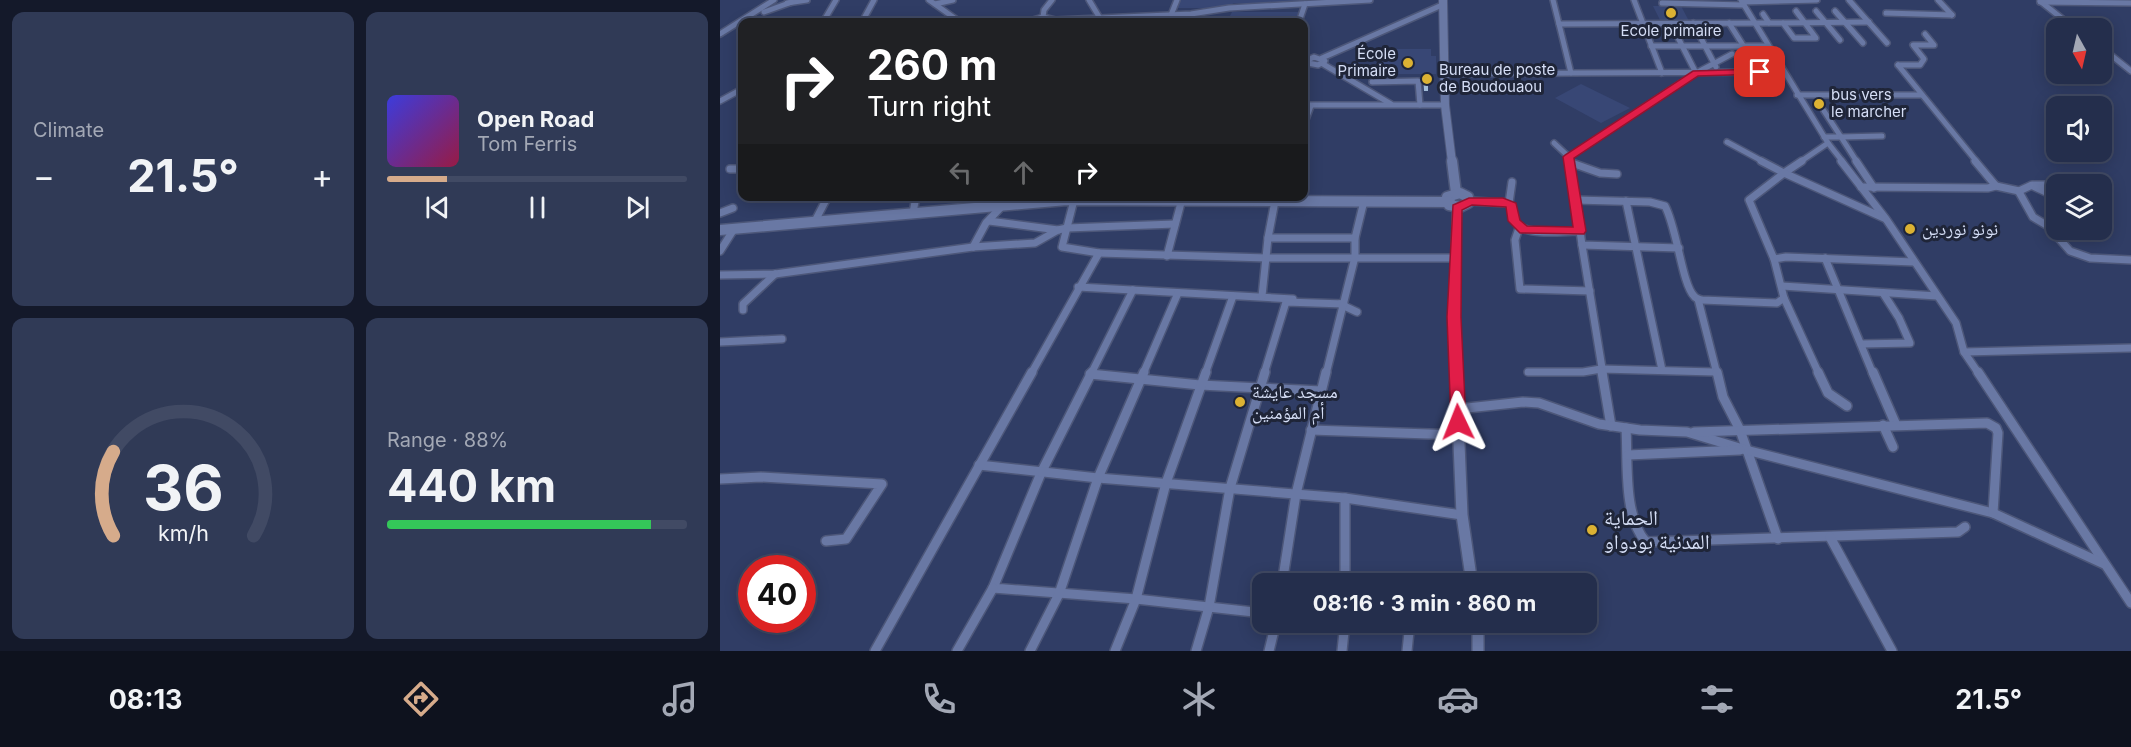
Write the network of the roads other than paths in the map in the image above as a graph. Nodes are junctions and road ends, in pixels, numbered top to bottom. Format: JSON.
{"nodes":[{"id":1,"x":774,"y":0,"type":"edge"},
{"id":2,"x":807,"y":0,"type":"edge"},
{"id":3,"x":836,"y":0,"type":"edge"},
{"id":4,"x":874,"y":0,"type":"edge"},
{"id":5,"x":929,"y":0,"type":"edge"},
{"id":6,"x":953,"y":0,"type":"edge"},
{"id":7,"x":1052,"y":0,"type":"edge"},
{"id":8,"x":1089,"y":0,"type":"edge"},
{"id":9,"x":1177,"y":0,"type":"edge"},
{"id":10,"x":1370,"y":0,"type":"edge"},
{"id":11,"x":1553,"y":0,"type":"edge"},
{"id":12,"x":1634,"y":0,"type":"edge"},
{"id":13,"x":1817,"y":0,"type":"edge"},
{"id":14,"x":1849,"y":0,"type":"edge"},
{"id":15,"x":1938,"y":0,"type":"edge"},
{"id":16,"x":2040,"y":1,"type":"edge"},
{"id":17,"x":792,"y":2,"type":"junction"},
{"id":18,"x":1443,"y":2,"type":"edge"},
{"id":19,"x":1742,"y":2,"type":"edge"},
{"id":20,"x":935,"y":3,"type":"junction"},
{"id":21,"x":1662,"y":3,"type":"dead end"},
{"id":22,"x":2131,"y":3,"type":"edge"},
{"id":23,"x":1305,"y":4,"type":"junction"},
{"id":24,"x":768,"y":5,"type":"junction"},
{"id":25,"x":1816,"y":11,"type":"dead end"},
{"id":26,"x":1835,"y":11,"type":"dead end"},
{"id":27,"x":1796,"y":12,"type":"dead end"},
{"id":28,"x":1886,"y":13,"type":"dead end"},
{"id":29,"x":1763,"y":14,"type":"dead end"},
{"id":30,"x":1171,"y":15,"type":"junction"},
{"id":31,"x":1043,"y":17,"type":"junction"},
{"id":32,"x":748,"y":18,"type":"edge"},
{"id":33,"x":754,"y":18,"type":"edge"},
{"id":34,"x":825,"y":18,"type":"edge"},
{"id":35,"x":864,"y":18,"type":"edge"},
{"id":36,"x":956,"y":18,"type":"edge"},
{"id":37,"x":1040,"y":18,"type":"edge"},
{"id":38,"x":1047,"y":18,"type":"edge"},
{"id":39,"x":1098,"y":18,"type":"joint"},
{"id":40,"x":1300,"y":18,"type":"edge"},
{"id":41,"x":2061,"y":18,"type":"edge"},
{"id":42,"x":1410,"y":19,"type":"junction"},
{"id":43,"x":1394,"y":20,"type":"dead end"},
{"id":44,"x":1869,"y":22,"type":"junction"},
{"id":45,"x":1694,"y":23,"type":"junction"},
{"id":46,"x":1729,"y":23,"type":"junction"},
{"id":47,"x":1754,"y":23,"type":"junction"},
{"id":48,"x":1769,"y":23,"type":"junction"},
{"id":49,"x":1783,"y":23,"type":"junction"},
{"id":50,"x":1805,"y":23,"type":"junction"},
{"id":51,"x":1826,"y":23,"type":"junction"},
{"id":52,"x":1845,"y":23,"type":"junction"},
{"id":53,"x":1559,"y":24,"type":"junction"},
{"id":54,"x":1643,"y":24,"type":"junction"},
{"id":55,"x":1671,"y":24,"type":"junction"},
{"id":56,"x":738,"y":25,"type":"edge"},
{"id":57,"x":738,"y":27,"type":"edge"},
{"id":58,"x":1925,"y":34,"type":"dead end"},
{"id":59,"x":720,"y":37,"type":"edge"},
{"id":60,"x":1840,"y":40,"type":"dead end"},
{"id":61,"x":1863,"y":43,"type":"dead end"},
{"id":62,"x":1887,"y":43,"type":"dead end"},
{"id":63,"x":1338,"y":44,"type":"dead end"},
{"id":64,"x":1651,"y":46,"type":"junction"},
{"id":65,"x":1705,"y":46,"type":"junction"},
{"id":66,"x":1745,"y":46,"type":"junction"},
{"id":67,"x":1767,"y":46,"type":"junction"},
{"id":68,"x":1682,"y":47,"type":"junction"},
{"id":69,"x":1334,"y":52,"type":"junction"},
{"id":70,"x":1732,"y":54,"type":"dead end"},
{"id":71,"x":2112,"y":56,"type":"edge"},
{"id":72,"x":1322,"y":61,"type":"junction"},
{"id":73,"x":1308,"y":63,"type":"edge"},
{"id":74,"x":1714,"y":63,"type":"junction"},
{"id":75,"x":2131,"y":71,"type":"edge"},
{"id":76,"x":1719,"y":72,"type":"junction"},
{"id":77,"x":1760,"y":72,"type":"junction"},
{"id":78,"x":1783,"y":72,"type":"junction"},
{"id":79,"x":1571,"y":73,"type":"junction"},
{"id":80,"x":1662,"y":73,"type":"junction"},
{"id":81,"x":1696,"y":73,"type":"junction"},
{"id":82,"x":1446,"y":74,"type":"junction"},
{"id":83,"x":1367,"y":90,"type":"junction"},
{"id":84,"x":738,"y":91,"type":"edge"},
{"id":85,"x":1797,"y":95,"type":"junction"},
{"id":86,"x":1922,"y":95,"type":"junction"},
{"id":87,"x":720,"y":101,"type":"edge"},
{"id":88,"x":1311,"y":105,"type":"joint"},
{"id":89,"x":1392,"y":105,"type":"junction"},
{"id":90,"x":1420,"y":105,"type":"junction"},
{"id":91,"x":1445,"y":105,"type":"junction"},
{"id":92,"x":1824,"y":111,"type":"dead end"},
{"id":93,"x":1308,"y":114,"type":"edge"},
{"id":94,"x":1882,"y":136,"type":"dead end"},
{"id":95,"x":1841,"y":137,"type":"junction"},
{"id":96,"x":1826,"y":140,"type":"junction"},
{"id":97,"x":1726,"y":142,"type":"dead end"},
{"id":98,"x":1554,"y":143,"type":"dead end"},
{"id":99,"x":1569,"y":160,"type":"junction"},
{"id":100,"x":730,"y":169,"type":"dead end"},
{"id":101,"x":738,"y":169,"type":"edge"},
{"id":102,"x":1784,"y":173,"type":"junction"},
{"id":103,"x":1617,"y":174,"type":"dead end"},
{"id":104,"x":1512,"y":182,"type":"dead end"},
{"id":105,"x":2032,"y":185,"type":"junction"},
{"id":106,"x":2046,"y":185,"type":"edge"},
{"id":107,"x":1996,"y":186,"type":"junction"},
{"id":108,"x":1860,"y":187,"type":"junction"},
{"id":109,"x":1874,"y":188,"type":"junction"},
{"id":110,"x":2019,"y":192,"type":"junction"},
{"id":111,"x":2046,"y":192,"type":"edge"},
{"id":112,"x":1456,"y":193,"type":"junction"},
{"id":113,"x":1575,"y":200,"type":"junction"},
{"id":114,"x":825,"y":201,"type":"edge"},
{"id":115,"x":915,"y":201,"type":"edge"},
{"id":116,"x":1005,"y":201,"type":"edge"},
{"id":117,"x":1069,"y":201,"type":"edge"},
{"id":118,"x":1182,"y":201,"type":"edge"},
{"id":119,"x":1275,"y":201,"type":"joint"},
{"id":120,"x":1364,"y":201,"type":"junction"},
{"id":121,"x":1469,"y":201,"type":"junction"},
{"id":122,"x":1626,"y":201,"type":"junction"},
{"id":123,"x":1509,"y":203,"type":"junction"},
{"id":124,"x":1453,"y":204,"type":"junction"},
{"id":125,"x":733,"y":208,"type":"dead end"},
{"id":126,"x":720,"y":213,"type":"edge"},
{"id":127,"x":913,"y":213,"type":"junction"},
{"id":128,"x":1886,"y":219,"type":"junction"},
{"id":129,"x":815,"y":221,"type":"junction"},
{"id":130,"x":989,"y":221,"type":"junction"},
{"id":131,"x":1175,"y":224,"type":"junction"},
{"id":132,"x":1519,"y":228,"type":"junction"},
{"id":133,"x":734,"y":229,"type":"junction"},
{"id":134,"x":1062,"y":229,"type":"junction"},
{"id":135,"x":720,"y":231,"type":"edge"},
{"id":136,"x":1580,"y":231,"type":"junction"},
{"id":137,"x":1268,"y":238,"type":"junction"},
{"id":138,"x":1355,"y":238,"type":"junction"},
{"id":139,"x":1582,"y":245,"type":"junction"},
{"id":140,"x":973,"y":247,"type":"junction"},
{"id":141,"x":1636,"y":247,"type":"junction"},
{"id":142,"x":1679,"y":248,"type":"junction"},
{"id":143,"x":720,"y":251,"type":"edge"},
{"id":144,"x":1099,"y":253,"type":"junction"},
{"id":145,"x":1167,"y":256,"type":"junction"},
{"id":146,"x":1356,"y":257,"type":"junction"},
{"id":147,"x":1267,"y":258,"type":"junction"},
{"id":148,"x":1457,"y":258,"type":"junction"},
{"id":149,"x":1825,"y":258,"type":"junction"},
{"id":150,"x":1773,"y":259,"type":"junction"},
{"id":151,"x":2131,"y":260,"type":"edge"},
{"id":152,"x":1914,"y":262,"type":"junction"},
{"id":153,"x":775,"y":274,"type":"junction"},
{"id":154,"x":720,"y":275,"type":"edge"},
{"id":155,"x":1782,"y":286,"type":"junction"},
{"id":156,"x":1078,"y":287,"type":"junction"},
{"id":157,"x":1133,"y":290,"type":"junction"},
{"id":158,"x":1590,"y":291,"type":"junction"},
{"id":159,"x":1838,"y":291,"type":"junction"},
{"id":160,"x":1178,"y":293,"type":"junction"},
{"id":161,"x":1883,"y":293,"type":"junction"},
{"id":162,"x":1233,"y":296,"type":"junction"},
{"id":163,"x":1937,"y":296,"type":"junction"},
{"id":164,"x":1262,"y":297,"type":"junction"},
{"id":165,"x":1784,"y":298,"type":"junction"},
{"id":166,"x":1698,"y":299,"type":"junction"},
{"id":167,"x":1344,"y":304,"type":"junction"},
{"id":168,"x":743,"y":310,"type":"dead end"},
{"id":169,"x":1357,"y":312,"type":"dead end"},
{"id":170,"x":782,"y":339,"type":"dead end"},
{"id":171,"x":720,"y":342,"type":"edge"},
{"id":172,"x":1861,"y":344,"type":"junction"},
{"id":173,"x":2131,"y":348,"type":"edge"},
{"id":174,"x":1964,"y":352,"type":"junction"},
{"id":175,"x":1601,"y":369,"type":"junction"},
{"id":176,"x":1662,"y":370,"type":"junction"},
{"id":177,"x":1527,"y":372,"type":"dead end"},
{"id":178,"x":1715,"y":372,"type":"junction"},
{"id":179,"x":1090,"y":374,"type":"junction"},
{"id":180,"x":1140,"y":379,"type":"junction"},
{"id":181,"x":1200,"y":385,"type":"junction"},
{"id":182,"x":1260,"y":388,"type":"junction"},
{"id":183,"x":1321,"y":391,"type":"junction"},
{"id":184,"x":1847,"y":406,"type":"dead end"},
{"id":185,"x":1458,"y":409,"type":"junction"},
{"id":186,"x":1883,"y":425,"type":"junction"},
{"id":187,"x":1896,"y":425,"type":"junction"},
{"id":188,"x":1611,"y":426,"type":"junction"},
{"id":189,"x":1626,"y":428,"type":"junction"},
{"id":190,"x":1311,"y":430,"type":"junction"},
{"id":191,"x":1740,"y":430,"type":"junction"},
{"id":192,"x":1687,"y":432,"type":"junction"},
{"id":193,"x":1459,"y":435,"type":"junction"},
{"id":194,"x":1893,"y":447,"type":"dead end"},
{"id":195,"x":1746,"y":450,"type":"junction"},
{"id":196,"x":1628,"y":454,"type":"junction"},
{"id":197,"x":979,"y":465,"type":"junction"},
{"id":198,"x":1041,"y":473,"type":"junction"},
{"id":199,"x":1098,"y":478,"type":"junction"},
{"id":200,"x":720,"y":479,"type":"edge"},
{"id":201,"x":1166,"y":483,"type":"junction"},
{"id":202,"x":1230,"y":488,"type":"junction"},
{"id":203,"x":1296,"y":494,"type":"junction"},
{"id":204,"x":1345,"y":498,"type":"junction"},
{"id":205,"x":1993,"y":513,"type":"junction"},
{"id":206,"x":1462,"y":514,"type":"junction"},
{"id":207,"x":1965,"y":527,"type":"dead end"},
{"id":208,"x":1830,"y":537,"type":"junction"},
{"id":209,"x":1778,"y":539,"type":"junction"},
{"id":210,"x":826,"y":541,"type":"dead end"},
{"id":211,"x":2105,"y":565,"type":"junction"},
{"id":212,"x":1284,"y":573,"type":"edge"},
{"id":213,"x":1346,"y":573,"type":"edge"},
{"id":214,"x":1471,"y":573,"type":"edge"},
{"id":215,"x":993,"y":588,"type":"junction"},
{"id":216,"x":1059,"y":594,"type":"junction"},
{"id":217,"x":1136,"y":599,"type":"junction"},
{"id":218,"x":2131,"y":603,"type":"edge"},
{"id":219,"x":1209,"y":607,"type":"junction"},
{"id":220,"x":1252,"y":612,"type":"edge"},
{"id":221,"x":1273,"y":633,"type":"edge"},
{"id":222,"x":1344,"y":633,"type":"edge"},
{"id":223,"x":1409,"y":633,"type":"edge"},
{"id":224,"x":1477,"y":633,"type":"edge"},
{"id":225,"x":875,"y":651,"type":"edge"},
{"id":226,"x":957,"y":651,"type":"edge"},
{"id":227,"x":1030,"y":651,"type":"edge"},
{"id":228,"x":1114,"y":651,"type":"edge"},
{"id":229,"x":1196,"y":651,"type":"edge"},
{"id":230,"x":1269,"y":651,"type":"edge"},
{"id":231,"x":1342,"y":651,"type":"edge"},
{"id":232,"x":1407,"y":651,"type":"edge"},
{"id":233,"x":1478,"y":651,"type":"edge"},
{"id":234,"x":1892,"y":651,"type":"edge"}],
"edges":[{"from":1,"to":24,"type":"street"},
{"from":2,"to":17,"type":"street"},
{"from":3,"to":34,"type":"street"},
{"from":4,"to":35,"type":"street"},
{"from":5,"to":20,"type":"street"},
{"from":6,"to":20,"type":"street"},
{"from":7,"to":31,"type":"street"},
{"from":8,"to":39,"type":"street"},
{"from":9,"to":30,"type":"street"},
{"from":10,"to":23,"type":"street"},
{"from":11,"to":53,"type":"street"},
{"from":12,"to":54,"type":"street"},
{"from":13,"to":19,"type":"street"},
{"from":14,"to":44,"type":"street"},
{"from":15,"to":28,"type":"street"},
{"from":16,"to":22,"type":"street"},
{"from":16,"to":41,"type":"street"},
{"from":17,"to":24,"type":"street"},
{"from":17,"to":33,"type":"street"},
{"from":18,"to":42,"type":"street"},
{"from":18,"to":82,"type":"main road"},
{"from":19,"to":21,"type":"street"},
{"from":19,"to":47,"type":"street"},
{"from":20,"to":36,"type":"street"},
{"from":23,"to":30,"type":"street"},
{"from":23,"to":40,"type":"street"},
{"from":24,"to":32,"type":"street"},
{"from":25,"to":51,"type":"street"},
{"from":26,"to":52,"type":"street"},
{"from":27,"to":50,"type":"street"},
{"from":29,"to":48,"type":"street"},
{"from":30,"to":39,"type":"street"},
{"from":31,"to":37,"type":"street"},
{"from":31,"to":38,"type":"street"},
{"from":42,"to":43,"type":"street"},
{"from":42,"to":69,"type":"street"},
{"from":44,"to":52,"type":"street"},
{"from":44,"to":62,"type":"street"},
{"from":45,"to":46,"type":"street"},
{"from":45,"to":55,"type":"street"},
{"from":45,"to":65,"type":"street"},
{"from":46,"to":47,"type":"street"},
{"from":46,"to":66,"type":"street"},
{"from":47,"to":48,"type":"street"},
{"from":47,"to":67,"type":"street"},
{"from":48,"to":49,"type":"street"},
{"from":49,"to":50,"type":"street"},
{"from":49,"to":50,"type":"street"},
{"from":50,"to":51,"type":"street"},
{"from":51,"to":52,"type":"street"},
{"from":51,"to":60,"type":"street"},
{"from":52,"to":61,"type":"street"},
{"from":53,"to":54,"type":"street"},
{"from":53,"to":79,"type":"street"},
{"from":54,"to":55,"type":"street"},
{"from":54,"to":64,"type":"street"},
{"from":55,"to":68,"type":"street"},
{"from":56,"to":59,"type":"street"},
{"from":57,"to":59,"type":"street"},
{"from":58,"to":86,"type":"street"},
{"from":63,"to":69,"type":"street"},
{"from":64,"to":68,"type":"street"},
{"from":64,"to":80,"type":"street"},
{"from":65,"to":66,"type":"street"},
{"from":65,"to":68,"type":"street"},
{"from":65,"to":74,"type":"street"},
{"from":66,"to":67,"type":"street"},
{"from":66,"to":77,"type":"street"},
{"from":67,"to":78,"type":"street"},
{"from":68,"to":81,"type":"street"},
{"from":69,"to":72,"type":"street"},
{"from":70,"to":74,"type":"street"},
{"from":71,"to":75,"type":"street"},
{"from":72,"to":73,"type":"street"},
{"from":72,"to":83,"type":"street"},
{"from":74,"to":76,"type":"street"},
{"from":74,"to":81,"type":"street"},
{"from":76,"to":77,"type":"street"},
{"from":76,"to":81,"type":"street"},
{"from":77,"to":78,"type":"street"},
{"from":78,"to":85,"type":"street"},
{"from":79,"to":80,"type":"street"},
{"from":79,"to":82,"type":"street"},
{"from":80,"to":81,"type":"street"},
{"from":81,"to":99,"type":"street"},
{"from":82,"to":91,"type":"main road"},
{"from":83,"to":89,"type":"street"},
{"from":83,"to":90,"type":"street"},
{"from":84,"to":87,"type":"street"},
{"from":85,"to":86,"type":"street"},
{"from":85,"to":96,"type":"street"},
{"from":86,"to":107,"type":"street"},
{"from":88,"to":89,"type":"street"},
{"from":88,"to":93,"type":"street"},
{"from":89,"to":90,"type":"street"},
{"from":90,"to":91,"type":"street"},
{"from":91,"to":112,"type":"main road"},
{"from":92,"to":95,"type":"street"},
{"from":94,"to":95,"type":"street"},
{"from":95,"to":96,"type":"street"},
{"from":95,"to":109,"type":"street"},
{"from":96,"to":102,"type":"street"},
{"from":96,"to":108,"type":"street"},
{"from":97,"to":102,"type":"street"},
{"from":98,"to":99,"type":"street"},
{"from":99,"to":103,"type":"street"},
{"from":99,"to":113,"type":"street"},
{"from":100,"to":101,"type":"street"},
{"from":102,"to":128,"type":"street"},
{"from":102,"to":150,"type":"street"},
{"from":104,"to":123,"type":"street"},
{"from":105,"to":106,"type":"street"},
{"from":105,"to":110,"type":"street"},
{"from":105,"to":111,"type":"street"},
{"from":107,"to":109,"type":"street"},
{"from":107,"to":110,"type":"street"},
{"from":108,"to":109,"type":"street"},
{"from":108,"to":128,"type":"street"},
{"from":110,"to":151,"type":"street"},
{"from":112,"to":121,"type":"main road"},
{"from":112,"to":124,"type":"main road"},
{"from":113,"to":122,"type":"street"},
{"from":113,"to":136,"type":"street"},
{"from":114,"to":129,"type":"street"},
{"from":115,"to":127,"type":"street"},
{"from":116,"to":127,"type":"main road"},
{"from":116,"to":130,"type":"street"},
{"from":117,"to":134,"type":"street"},
{"from":118,"to":131,"type":"street"},
{"from":119,"to":120,"type":"main road"},
{"from":119,"to":137,"type":"street"},
{"from":120,"to":124,"type":"main road"},
{"from":120,"to":138,"type":"street"},
{"from":121,"to":123,"type":"street"},
{"from":121,"to":124,"type":"main road"},
{"from":122,"to":141,"type":"street"},
{"from":122,"to":142,"type":"street"},
{"from":123,"to":132,"type":"street"},
{"from":124,"to":148,"type":"street"},
{"from":125,"to":126,"type":"street"},
{"from":127,"to":129,"type":"main road"},
{"from":128,"to":152,"type":"street"},
{"from":129,"to":133,"type":"main road"},
{"from":130,"to":134,"type":"street"},
{"from":130,"to":140,"type":"street"},
{"from":131,"to":134,"type":"street"},
{"from":131,"to":145,"type":"street"},
{"from":132,"to":136,"type":"street"},
{"from":132,"to":158,"type":"street"},
{"from":133,"to":135,"type":"main road"},
{"from":133,"to":143,"type":"street"},
{"from":134,"to":140,"type":"street"},
{"from":134,"to":144,"type":"street"},
{"from":136,"to":139,"type":"street"},
{"from":137,"to":138,"type":"street"},
{"from":137,"to":147,"type":"street"},
{"from":138,"to":146,"type":"street"},
{"from":139,"to":141,"type":"street"},
{"from":139,"to":158,"type":"street"},
{"from":140,"to":153,"type":"street"},
{"from":141,"to":142,"type":"street"},
{"from":141,"to":176,"type":"street"},
{"from":142,"to":166,"type":"street"},
{"from":144,"to":145,"type":"street"},
{"from":144,"to":156,"type":"street"},
{"from":145,"to":147,"type":"street"},
{"from":146,"to":147,"type":"street"},
{"from":146,"to":148,"type":"street"},
{"from":146,"to":167,"type":"street"},
{"from":147,"to":164,"type":"street"},
{"from":148,"to":185,"type":"street"},
{"from":149,"to":150,"type":"street"},
{"from":149,"to":152,"type":"street"},
{"from":149,"to":159,"type":"street"},
{"from":150,"to":155,"type":"street"},
{"from":152,"to":163,"type":"street"},
{"from":153,"to":154,"type":"street"},
{"from":153,"to":168,"type":"street"},
{"from":155,"to":159,"type":"street"},
{"from":155,"to":165,"type":"street"},
{"from":156,"to":157,"type":"street"},
{"from":156,"to":197,"type":"street"},
{"from":157,"to":160,"type":"street"},
{"from":157,"to":179,"type":"street"},
{"from":158,"to":175,"type":"street"},
{"from":159,"to":161,"type":"street"},
{"from":159,"to":172,"type":"street"},
{"from":160,"to":162,"type":"street"},
{"from":160,"to":180,"type":"street"},
{"from":161,"to":163,"type":"street"},
{"from":161,"to":172,"type":"street"},
{"from":162,"to":164,"type":"street"},
{"from":162,"to":181,"type":"street"},
{"from":163,"to":174,"type":"street"},
{"from":164,"to":167,"type":"street"},
{"from":165,"to":166,"type":"street"},
{"from":165,"to":184,"type":"street"},
{"from":166,"to":178,"type":"street"},
{"from":167,"to":169,"type":"street"},
{"from":167,"to":182,"type":"street"},
{"from":167,"to":183,"type":"street"},
{"from":170,"to":171,"type":"street"},
{"from":172,"to":187,"type":"street"},
{"from":173,"to":174,"type":"street"},
{"from":174,"to":211,"type":"street"},
{"from":175,"to":176,"type":"street"},
{"from":175,"to":177,"type":"street"},
{"from":175,"to":188,"type":"street"},
{"from":176,"to":178,"type":"street"},
{"from":178,"to":191,"type":"street"},
{"from":179,"to":180,"type":"street"},
{"from":179,"to":198,"type":"street"},
{"from":180,"to":181,"type":"street"},
{"from":180,"to":199,"type":"street"},
{"from":181,"to":182,"type":"street"},
{"from":181,"to":201,"type":"street"},
{"from":182,"to":183,"type":"street"},
{"from":182,"to":202,"type":"street"},
{"from":183,"to":190,"type":"street"},
{"from":185,"to":188,"type":"street"},
{"from":185,"to":193,"type":"street"},
{"from":186,"to":187,"type":"street"},
{"from":186,"to":191,"type":"street"},
{"from":186,"to":194,"type":"street"},
{"from":187,"to":205,"type":"street"},
{"from":188,"to":189,"type":"street"},
{"from":189,"to":192,"type":"street"},
{"from":189,"to":196,"type":"street"},
{"from":190,"to":193,"type":"street"},
{"from":190,"to":203,"type":"street"},
{"from":191,"to":192,"type":"street"},
{"from":191,"to":195,"type":"street"},
{"from":192,"to":195,"type":"street"},
{"from":193,"to":206,"type":"street"},
{"from":195,"to":196,"type":"street"},
{"from":195,"to":205,"type":"street"},
{"from":195,"to":209,"type":"street"},
{"from":196,"to":209,"type":"street"},
{"from":197,"to":198,"type":"street"},
{"from":197,"to":225,"type":"street"},
{"from":198,"to":199,"type":"street"},
{"from":198,"to":215,"type":"street"},
{"from":199,"to":201,"type":"street"},
{"from":199,"to":216,"type":"street"},
{"from":200,"to":210,"type":"street"},
{"from":201,"to":202,"type":"street"},
{"from":201,"to":217,"type":"street"},
{"from":202,"to":203,"type":"street"},
{"from":202,"to":219,"type":"street"},
{"from":203,"to":204,"type":"street"},
{"from":203,"to":212,"type":"street"},
{"from":204,"to":206,"type":"street"},
{"from":204,"to":213,"type":"street"},
{"from":205,"to":211,"type":"street"},
{"from":206,"to":214,"type":"street"},
{"from":207,"to":208,"type":"street"},
{"from":208,"to":209,"type":"street"},
{"from":208,"to":234,"type":"street"},
{"from":211,"to":218,"type":"street"},
{"from":215,"to":216,"type":"street"},
{"from":215,"to":226,"type":"street"},
{"from":216,"to":217,"type":"street"},
{"from":216,"to":227,"type":"street"},
{"from":217,"to":219,"type":"street"},
{"from":217,"to":228,"type":"street"},
{"from":219,"to":220,"type":"street"},
{"from":219,"to":229,"type":"street"},
{"from":221,"to":230,"type":"street"},
{"from":222,"to":231,"type":"street"},
{"from":223,"to":232,"type":"street"},
{"from":224,"to":233,"type":"street"}]}
